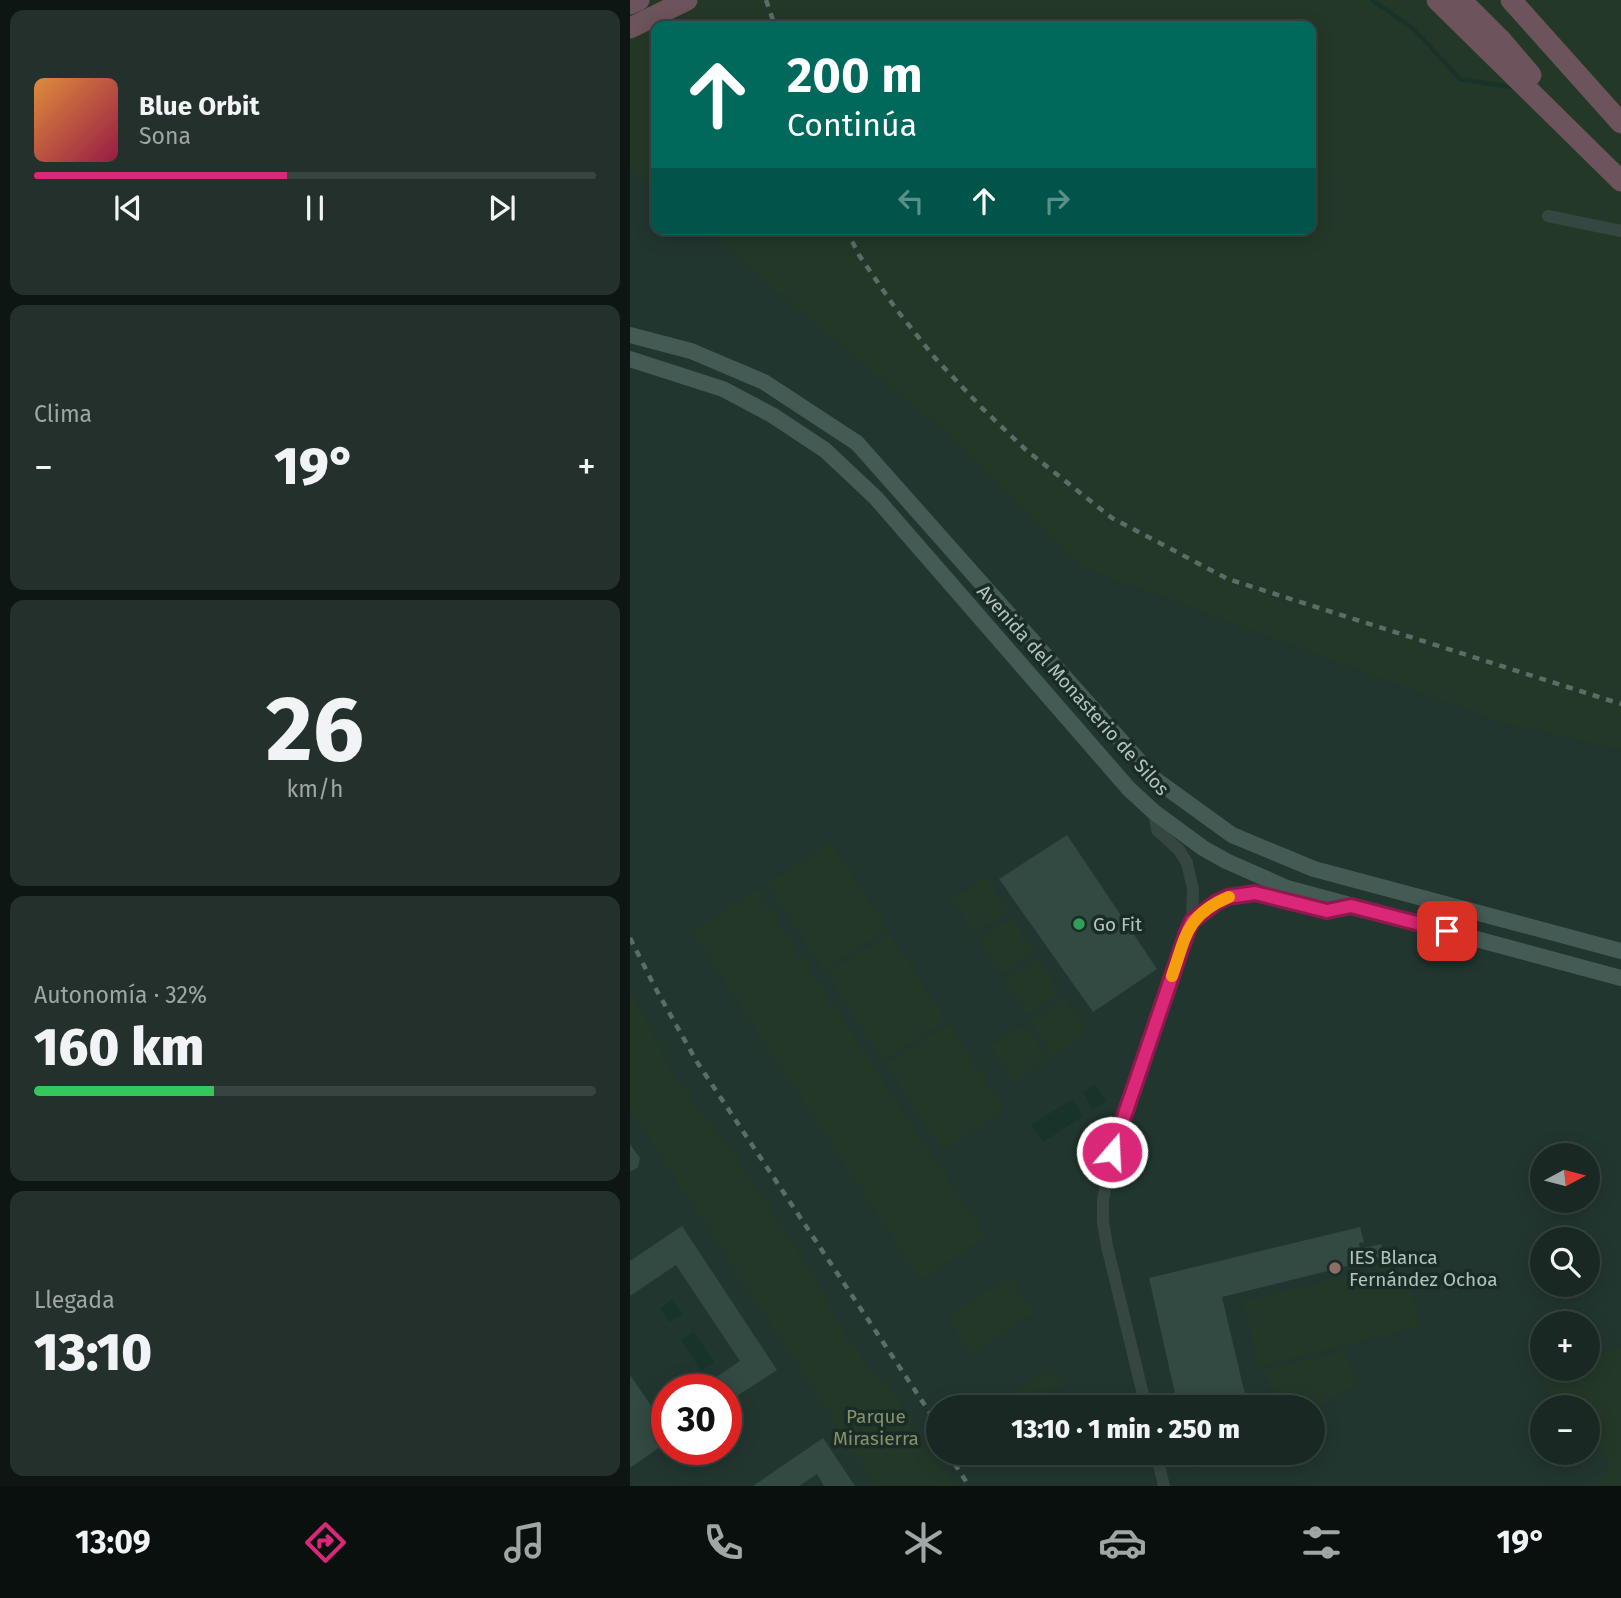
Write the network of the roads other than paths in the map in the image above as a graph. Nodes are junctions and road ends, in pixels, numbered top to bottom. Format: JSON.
{"nodes":[{"id":1,"x":639,"y":0,"type":"edge"},
{"id":2,"x":687,"y":0,"type":"edge"},
{"id":3,"x":1437,"y":0,"type":"edge"},
{"id":4,"x":1461,"y":0,"type":"edge"},
{"id":5,"x":1511,"y":0,"type":"edge"},
{"id":6,"x":1531,"y":0,"type":"edge"},
{"id":7,"x":630,"y":4,"type":"edge"},
{"id":8,"x":630,"y":28,"type":"edge"},
{"id":9,"x":1621,"y":112,"type":"edge"},
{"id":10,"x":1621,"y":123,"type":"edge"},
{"id":11,"x":1621,"y":181,"type":"edge"},
{"id":12,"x":1548,"y":216,"type":"dead end"},
{"id":13,"x":1621,"y":232,"type":"edge"},
{"id":14,"x":630,"y":335,"type":"edge"},
{"id":15,"x":630,"y":359,"type":"edge"},
{"id":16,"x":1154,"y":812,"type":"junction"},
{"id":17,"x":1351,"y":906,"type":"junction"},
{"id":18,"x":1192,"y":921,"type":"junction"},
{"id":19,"x":1621,"y":951,"type":"edge"},
{"id":20,"x":1621,"y":978,"type":"edge"},
{"id":21,"x":1143,"y":1395,"type":"edge"},
{"id":22,"x":1159,"y":1465,"type":"edge"},
{"id":23,"x":1164,"y":1486,"type":"edge"}],
"edges":[{"from":1,"to":7,"type":"highway"},
{"from":2,"to":8,"type":"highway"},
{"from":3,"to":11,"type":"highway"},
{"from":4,"to":11,"type":"highway"},
{"from":5,"to":10,"type":"highway"},
{"from":6,"to":9,"type":"highway"},
{"from":12,"to":13,"type":"street"},
{"from":14,"to":19,"type":"street","name":"Avenida del Monasterio de Silos"},
{"from":15,"to":16,"type":"street","name":"Avenida del Monasterio de Silos"},
{"from":16,"to":17,"type":"street","name":"Avenida del Monasterio de Silos"},
{"from":16,"to":18,"type":"street"},
{"from":17,"to":18,"type":"street"},
{"from":17,"to":20,"type":"street","name":"Avenida del Monasterio de Silos"},
{"from":18,"to":21,"type":"street"},
{"from":22,"to":23,"type":"street"}]}
